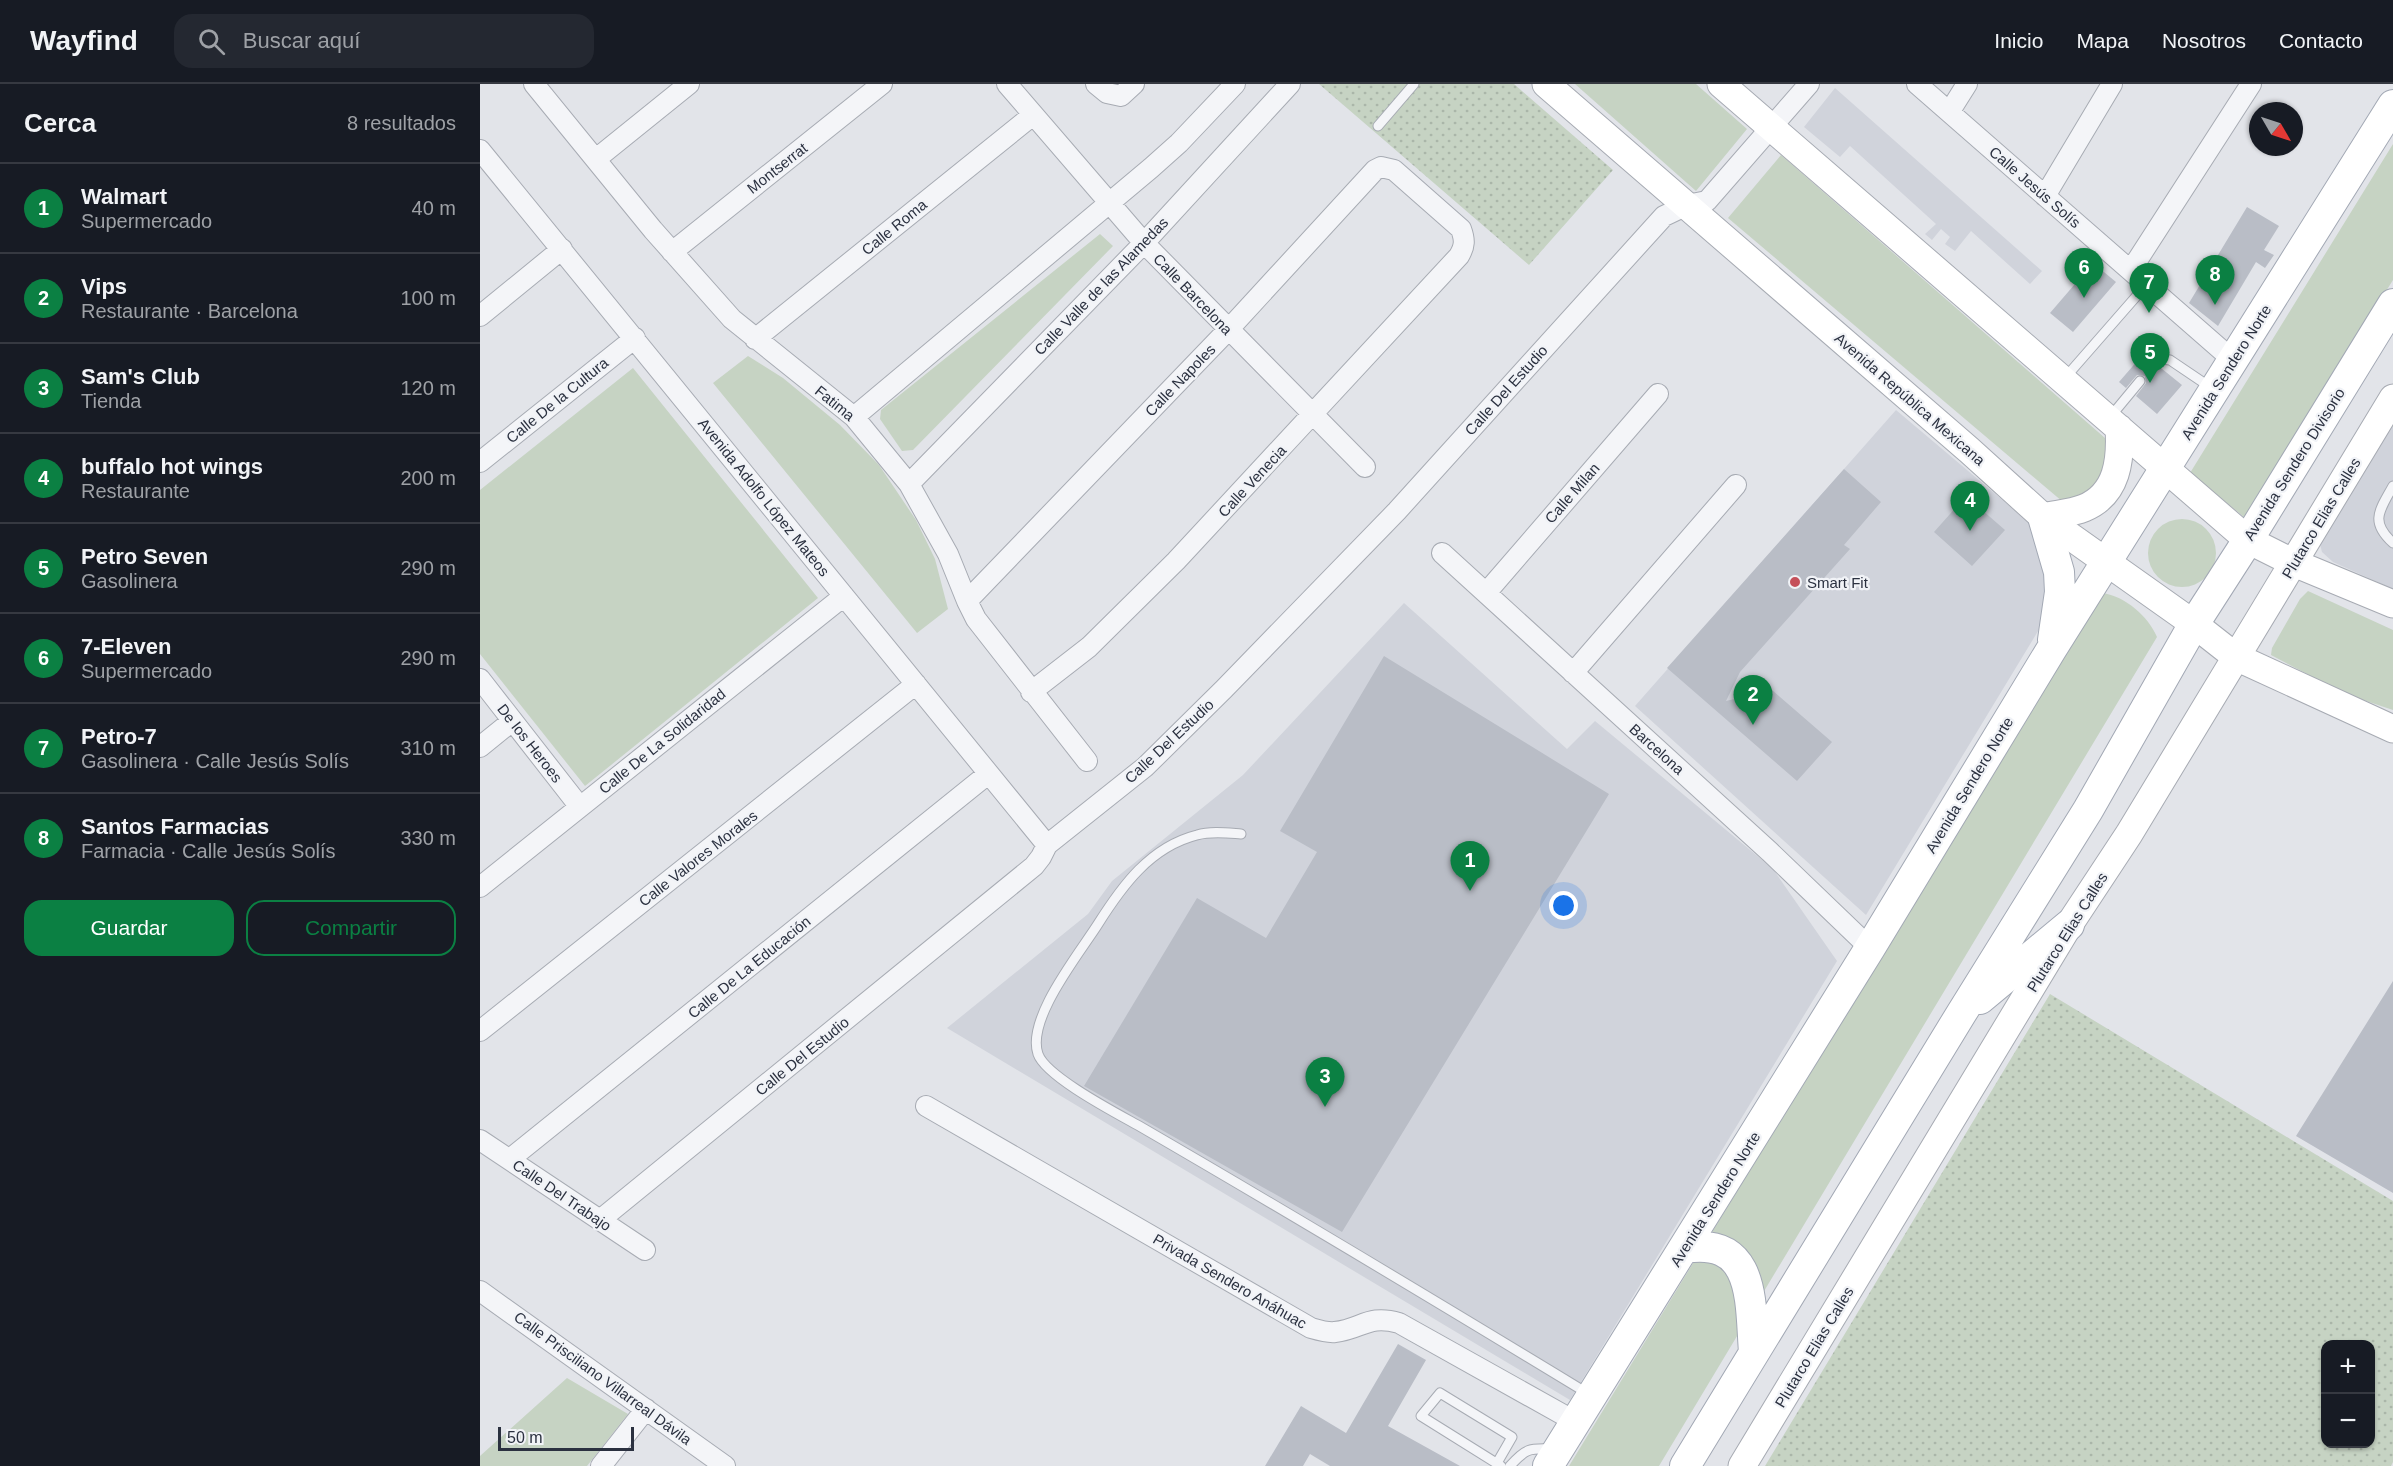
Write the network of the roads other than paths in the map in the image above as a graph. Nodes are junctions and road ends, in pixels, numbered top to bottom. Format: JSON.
{"nodes":[{"id":1,"x":534,"y":84,"type":"edge"},
{"id":2,"x":689,"y":84,"type":"edge"},
{"id":3,"x":882,"y":84,"type":"edge"},
{"id":4,"x":1007,"y":84,"type":"edge"},
{"id":5,"x":1096,"y":84,"type":"edge"},
{"id":6,"x":1235,"y":84,"type":"edge"},
{"id":7,"x":1290,"y":84,"type":"edge"},
{"id":8,"x":1414,"y":84,"type":"edge"},
{"id":9,"x":1546,"y":84,"type":"edge"},
{"id":10,"x":1721,"y":84,"type":"edge"},
{"id":11,"x":1809,"y":84,"type":"edge"},
{"id":12,"x":1917,"y":84,"type":"edge"},
{"id":13,"x":1967,"y":84,"type":"edge"},
{"id":14,"x":2112,"y":84,"type":"edge"},
{"id":15,"x":2251,"y":84,"type":"edge"},
{"id":16,"x":1132,"y":86,"type":"edge"},
{"id":17,"x":2393,"y":105,"type":"edge"},
{"id":18,"x":1950,"y":111,"type":"junction"},
{"id":19,"x":1033,"y":115,"type":"junction"},
{"id":20,"x":1378,"y":126,"type":"dead end"},
{"id":21,"x":1772,"y":129,"type":"junction"},
{"id":22,"x":596,"y":159,"type":"junction"},
{"id":23,"x":484,"y":162,"type":"edge"},
{"id":24,"x":1394,"y":170,"type":"joint"},
{"id":25,"x":2045,"y":196,"type":"junction"},
{"id":26,"x":1109,"y":205,"type":"junction"},
{"id":27,"x":1687,"y":205,"type":"junction"},
{"id":28,"x":1144,"y":243,"type":"junction"},
{"id":29,"x":562,"y":249,"type":"junction"},
{"id":30,"x":672,"y":252,"type":"junction"},
{"id":31,"x":2131,"y":270,"type":"junction"},
{"id":32,"x":2147,"y":284,"type":"junction"},
{"id":33,"x":2393,"y":304,"type":"edge"},
{"id":34,"x":480,"y":316,"type":"edge"},
{"id":35,"x":1228,"y":330,"type":"junction"},
{"id":36,"x":635,"y":338,"type":"junction"},
{"id":37,"x":755,"y":339,"type":"junction"},
{"id":38,"x":2160,"y":359,"type":"dead end"},
{"id":39,"x":2234,"y":361,"type":"junction"},
{"id":40,"x":2063,"y":381,"type":"junction"},
{"id":41,"x":2140,"y":381,"type":"dead end"},
{"id":42,"x":2216,"y":390,"type":"junction"},
{"id":43,"x":1658,"y":394,"type":"dead end"},
{"id":44,"x":2393,"y":398,"type":"edge"},
{"id":45,"x":1313,"y":416,"type":"junction"},
{"id":46,"x":854,"y":417,"type":"junction"},
{"id":47,"x":2114,"y":423,"type":"junction"},
{"id":48,"x":480,"y":462,"type":"edge"},
{"id":49,"x":1365,"y":468,"type":"dead end"},
{"id":50,"x":2164,"y":469,"type":"junction"},
{"id":51,"x":909,"y":484,"type":"junction"},
{"id":52,"x":1736,"y":485,"type":"dead end"},
{"id":53,"x":2393,"y":486,"type":"edge"},
{"id":54,"x":2043,"y":517,"type":"junction"},
{"id":55,"x":2248,"y":540,"type":"junction"},
{"id":56,"x":2393,"y":543,"type":"edge"},
{"id":57,"x":1442,"y":553,"type":"dead end"},
{"id":58,"x":2107,"y":563,"type":"junction"},
{"id":59,"x":2294,"y":563,"type":"junction"},
{"id":60,"x":1486,"y":593,"type":"junction"},
{"id":61,"x":844,"y":596,"type":"junction"},
{"id":62,"x":967,"y":601,"type":"junction"},
{"id":63,"x":2393,"y":604,"type":"edge"},
{"id":64,"x":2194,"y":624,"type":"junction"},
{"id":65,"x":2051,"y":650,"type":"junction"},
{"id":66,"x":2236,"y":657,"type":"junction"},
{"id":67,"x":1573,"y":673,"type":"junction"},
{"id":68,"x":480,"y":679,"type":"edge"},
{"id":69,"x":916,"y":684,"type":"junction"},
{"id":70,"x":1031,"y":692,"type":"junction"},
{"id":71,"x":512,"y":721,"type":"junction"},
{"id":72,"x":2393,"y":729,"type":"edge"},
{"id":73,"x":480,"y":747,"type":"edge"},
{"id":74,"x":1087,"y":761,"type":"dead end"},
{"id":75,"x":988,"y":774,"type":"junction"},
{"id":76,"x":580,"y":807,"type":"junction"},
{"id":77,"x":1241,"y":834,"type":"dead end"},
{"id":78,"x":1047,"y":845,"type":"junction"},
{"id":79,"x":480,"y":886,"type":"edge"},
{"id":80,"x":2069,"y":926,"type":"junction"},
{"id":81,"x":1870,"y":948,"type":"junction"},
{"id":82,"x":1961,"y":1014,"type":"junction"},
{"id":83,"x":480,"y":1031,"type":"edge"},
{"id":84,"x":926,"y":1106,"type":"dead end"},
{"id":85,"x":480,"y":1140,"type":"edge"},
{"id":86,"x":510,"y":1159,"type":"junction"},
{"id":87,"x":600,"y":1220,"type":"junction"},
{"id":88,"x":1685,"y":1248,"type":"junction"},
{"id":89,"x":645,"y":1250,"type":"dead end"},
{"id":90,"x":480,"y":1291,"type":"edge"},
{"id":91,"x":1754,"y":1352,"type":"junction"},
{"id":92,"x":1592,"y":1396,"type":"junction"},
{"id":93,"x":646,"y":1409,"type":"junction"},
{"id":94,"x":1576,"y":1422,"type":"junction"},
{"id":95,"x":1554,"y":1457,"type":"edge"},
{"id":96,"x":1499,"y":1465,"type":"edge"},
{"id":97,"x":1688,"y":1465,"type":"edge"},
{"id":98,"x":601,"y":1466,"type":"edge"},
{"id":99,"x":725,"y":1466,"type":"edge"},
{"id":100,"x":1510,"y":1466,"type":"edge"},
{"id":101,"x":1742,"y":1466,"type":"edge"}],
"edges":[{"from":1,"to":22,"type":"street","name":"Fatima"},
{"from":2,"to":22,"type":"street"},
{"from":3,"to":30,"type":"street","name":"Montserrat"},
{"from":4,"to":19,"type":"street","name":"Calle Barcelona"},
{"from":5,"to":16,"type":"street"},
{"from":6,"to":26,"type":"street"},
{"from":7,"to":28,"type":"street","name":"Calle Valle de las Alamedas"},
{"from":8,"to":20,"type":"lane"},
{"from":9,"to":27,"type":"main road","name":"Avenida República Mexicana"},
{"from":10,"to":21,"type":"main road"},
{"from":11,"to":21,"type":"street","name":"Calle Del Estudio"},
{"from":12,"to":18,"type":"street","name":"Calle Jesús Solís"},
{"from":13,"to":18,"type":"street"},
{"from":14,"to":25,"type":"street"},
{"from":15,"to":31,"type":"street"},
{"from":17,"to":39,"type":"main road","name":"Avenida Sendero Norte"},
{"from":18,"to":25,"type":"street","name":"Calle Jesús Solís"},
{"from":19,"to":26,"type":"street","name":"Calle Barcelona"},
{"from":19,"to":37,"type":"street","name":"Calle Roma"},
{"from":21,"to":27,"type":"street","name":"Calle Del Estudio"},
{"from":21,"to":40,"type":"main road"},
{"from":22,"to":30,"type":"street","name":"Fatima"},
{"from":23,"to":29,"type":"street","name":"Avenida Adolfo López Mateos"},
{"from":24,"to":35,"type":"street","name":"Calle Napoles"},
{"from":24,"to":45,"type":"street","name":"Calle Venecia"},
{"from":25,"to":31,"type":"street","name":"Calle Jesús Solís"},
{"from":26,"to":28,"type":"street","name":"Calle Barcelona"},
{"from":26,"to":46,"type":"street"},
{"from":27,"to":54,"type":"main road","name":"Avenida República Mexicana"},
{"from":27,"to":78,"type":"street","name":"Calle Del Estudio"},
{"from":28,"to":35,"type":"street","name":"Calle Barcelona"},
{"from":28,"to":51,"type":"street","name":"Calle Valle de las Alamedas"},
{"from":29,"to":34,"type":"street"},
{"from":29,"to":36,"type":"street","name":"Avenida Adolfo López Mateos"},
{"from":30,"to":37,"type":"street","name":"Fatima"},
{"from":31,"to":32,"type":"street","name":"Calle Jesús Solís"},
{"from":32,"to":39,"type":"street","name":"Calle Jesús Solís"},
{"from":32,"to":40,"type":"lane"},
{"from":33,"to":55,"type":"main road","name":"Avenida Sendero Divisorio"},
{"from":35,"to":45,"type":"street","name":"Calle Barcelona"},
{"from":35,"to":62,"type":"street","name":"Calle Napoles"},
{"from":36,"to":48,"type":"street","name":"Calle De la Cultura"},
{"from":36,"to":61,"type":"street","name":"Avenida Adolfo López Mateos"},
{"from":37,"to":46,"type":"street","name":"Fatima"},
{"from":38,"to":42,"type":"lane"},
{"from":39,"to":42,"type":"main road","name":"Avenida Sendero Norte"},
{"from":40,"to":47,"type":"main road"},
{"from":41,"to":47,"type":"lane"},
{"from":42,"to":50,"type":"main road","name":"Avenida Sendero Norte"},
{"from":43,"to":60,"type":"street","name":"Calle Milan"},
{"from":44,"to":59,"type":"main road","name":"Plutarco Elias Calles"},
{"from":45,"to":49,"type":"street","name":"Calle Barcelona"},
{"from":45,"to":70,"type":"street","name":"Calle Venecia"},
{"from":46,"to":51,"type":"street","name":"Fatima"},
{"from":47,"to":50,"type":"main road"},
{"from":47,"to":54,"type":"main road"},
{"from":50,"to":55,"type":"main road"},
{"from":50,"to":58,"type":"main road","name":"Avenida Sendero Norte"},
{"from":51,"to":62,"type":"street","name":"Fatima"},
{"from":52,"to":67,"type":"street"},
{"from":53,"to":56,"type":"lane"},
{"from":54,"to":58,"type":"main road","name":"Avenida República Mexicana"},
{"from":54,"to":65,"type":"main road"},
{"from":55,"to":59,"type":"main road"},
{"from":55,"to":64,"type":"main road","name":"Avenida Sendero Divisorio"},
{"from":57,"to":60,"type":"street","name":"Barcelona"},
{"from":58,"to":64,"type":"main road","name":"Avenida República Mexicana"},
{"from":58,"to":65,"type":"main road","name":"Avenida Sendero Norte"},
{"from":59,"to":63,"type":"main road"},
{"from":59,"to":66,"type":"main road","name":"Plutarco Elias Calles"},
{"from":60,"to":67,"type":"street","name":"Barcelona"},
{"from":61,"to":69,"type":"street","name":"Avenida Adolfo López Mateos"},
{"from":61,"to":76,"type":"street","name":"Calle De La Solidaridad"},
{"from":62,"to":70,"type":"street","name":"Fatima"},
{"from":64,"to":66,"type":"main road","name":"Avenida República Mexicana"},
{"from":64,"to":82,"type":"main road"},
{"from":65,"to":81,"type":"main road","name":"Avenida Sendero Norte"},
{"from":66,"to":72,"type":"main road","name":"Avenida República Mexicana"},
{"from":66,"to":80,"type":"main road","name":"Plutarco Elias Calles"},
{"from":67,"to":81,"type":"street","name":"Barcelona"},
{"from":68,"to":71,"type":"street","name":"De los Heroes"},
{"from":69,"to":75,"type":"street","name":"Avenida Adolfo López Mateos"},
{"from":69,"to":83,"type":"street","name":"Calle Valores Morales"},
{"from":70,"to":74,"type":"street","name":"Fatima"},
{"from":71,"to":73,"type":"street"},
{"from":71,"to":76,"type":"street","name":"De los Heroes"},
{"from":75,"to":78,"type":"street","name":"Avenida Adolfo López Mateos"},
{"from":75,"to":86,"type":"street","name":"Calle De La Educación"},
{"from":76,"to":79,"type":"street","name":"Calle De La Solidaridad"},
{"from":77,"to":92,"type":"lane"},
{"from":78,"to":87,"type":"street","name":"Calle Del Estudio"},
{"from":80,"to":82,"type":"main road"},
{"from":80,"to":101,"type":"main road","name":"Plutarco Elias Calles"},
{"from":81,"to":88,"type":"main road","name":"Avenida Sendero Norte"},
{"from":82,"to":91,"type":"main road"},
{"from":84,"to":94,"type":"street","name":"Privada Sendero Anáhuac"},
{"from":85,"to":86,"type":"street","name":"Calle Del Trabajo"},
{"from":86,"to":87,"type":"street","name":"Calle Del Trabajo"},
{"from":87,"to":89,"type":"street","name":"Calle Del Trabajo"},
{"from":88,"to":91,"type":"main road"},
{"from":88,"to":92,"type":"main road","name":"Avenida Sendero Norte"},
{"from":90,"to":93,"type":"street","name":"Calle Prisciliano Villarreal Dávila"},
{"from":91,"to":97,"type":"main road"},
{"from":92,"to":94,"type":"main road","name":"Avenida Sendero Norte"},
{"from":93,"to":98,"type":"street"},
{"from":93,"to":99,"type":"street","name":"Calle Prisciliano Villarreal Dávila"},
{"from":94,"to":95,"type":"main road","name":"Avenida Sendero Norte"},
{"from":95,"to":100,"type":"lane"},
{"from":96,"to":96,"type":"lane"}]}
